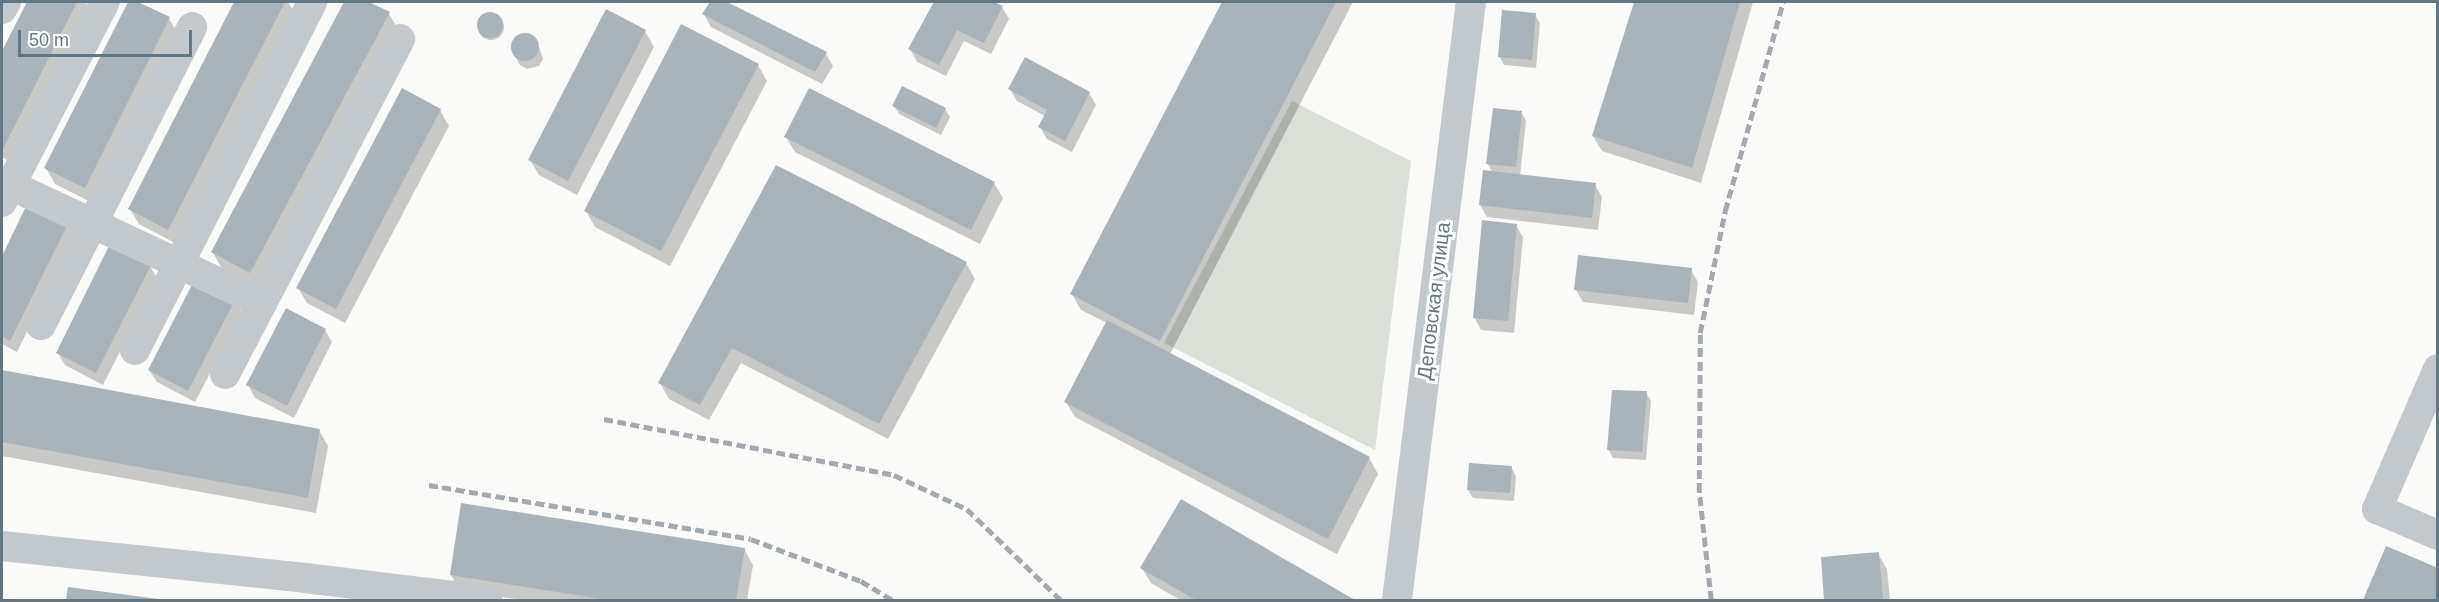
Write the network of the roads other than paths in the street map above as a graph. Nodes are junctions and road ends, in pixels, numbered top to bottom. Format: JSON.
{"nodes":[{"id":1,"x":6,"y":2,"type":"edge"},
{"id":2,"x":105,"y":2,"type":"edge"},
{"id":3,"x":312,"y":2,"type":"edge"},
{"id":4,"x":1471,"y":2,"type":"edge"},
{"id":5,"x":2,"y":9,"type":"edge"},
{"id":6,"x":192,"y":27,"type":"dead end"},
{"id":7,"x":400,"y":39,"type":"dead end"},
{"id":8,"x":5,"y":190,"type":"edge"},
{"id":9,"x":92,"y":223,"type":"junction"},
{"id":10,"x":179,"y":264,"type":"junction"},
{"id":11,"x":262,"y":303,"type":"junction"},
{"id":12,"x":41,"y":326,"type":"dead end"},
{"id":13,"x":135,"y":350,"type":"dead end"},
{"id":14,"x":2438,"y":369,"type":"edge"},
{"id":15,"x":225,"y":374,"type":"dead end"},
{"id":16,"x":2438,"y":535,"type":"edge"},
{"id":17,"x":2,"y":546,"type":"edge"},
{"id":18,"x":488,"y":600,"type":"edge"},
{"id":19,"x":1397,"y":600,"type":"edge"}],
"edges":[{"from":1,"to":5,"type":"street"},
{"from":2,"to":8,"type":"street"},
{"from":3,"to":10,"type":"street"},
{"from":4,"to":19,"type":"street","name":"Деповская улица"},
{"from":6,"to":9,"type":"street"},
{"from":7,"to":11,"type":"street"},
{"from":8,"to":9,"type":"street"},
{"from":9,"to":10,"type":"street"},
{"from":9,"to":12,"type":"street"},
{"from":10,"to":11,"type":"street"},
{"from":10,"to":13,"type":"street"},
{"from":11,"to":15,"type":"street"},
{"from":14,"to":16,"type":"street"},
{"from":17,"to":18,"type":"street"}]}
